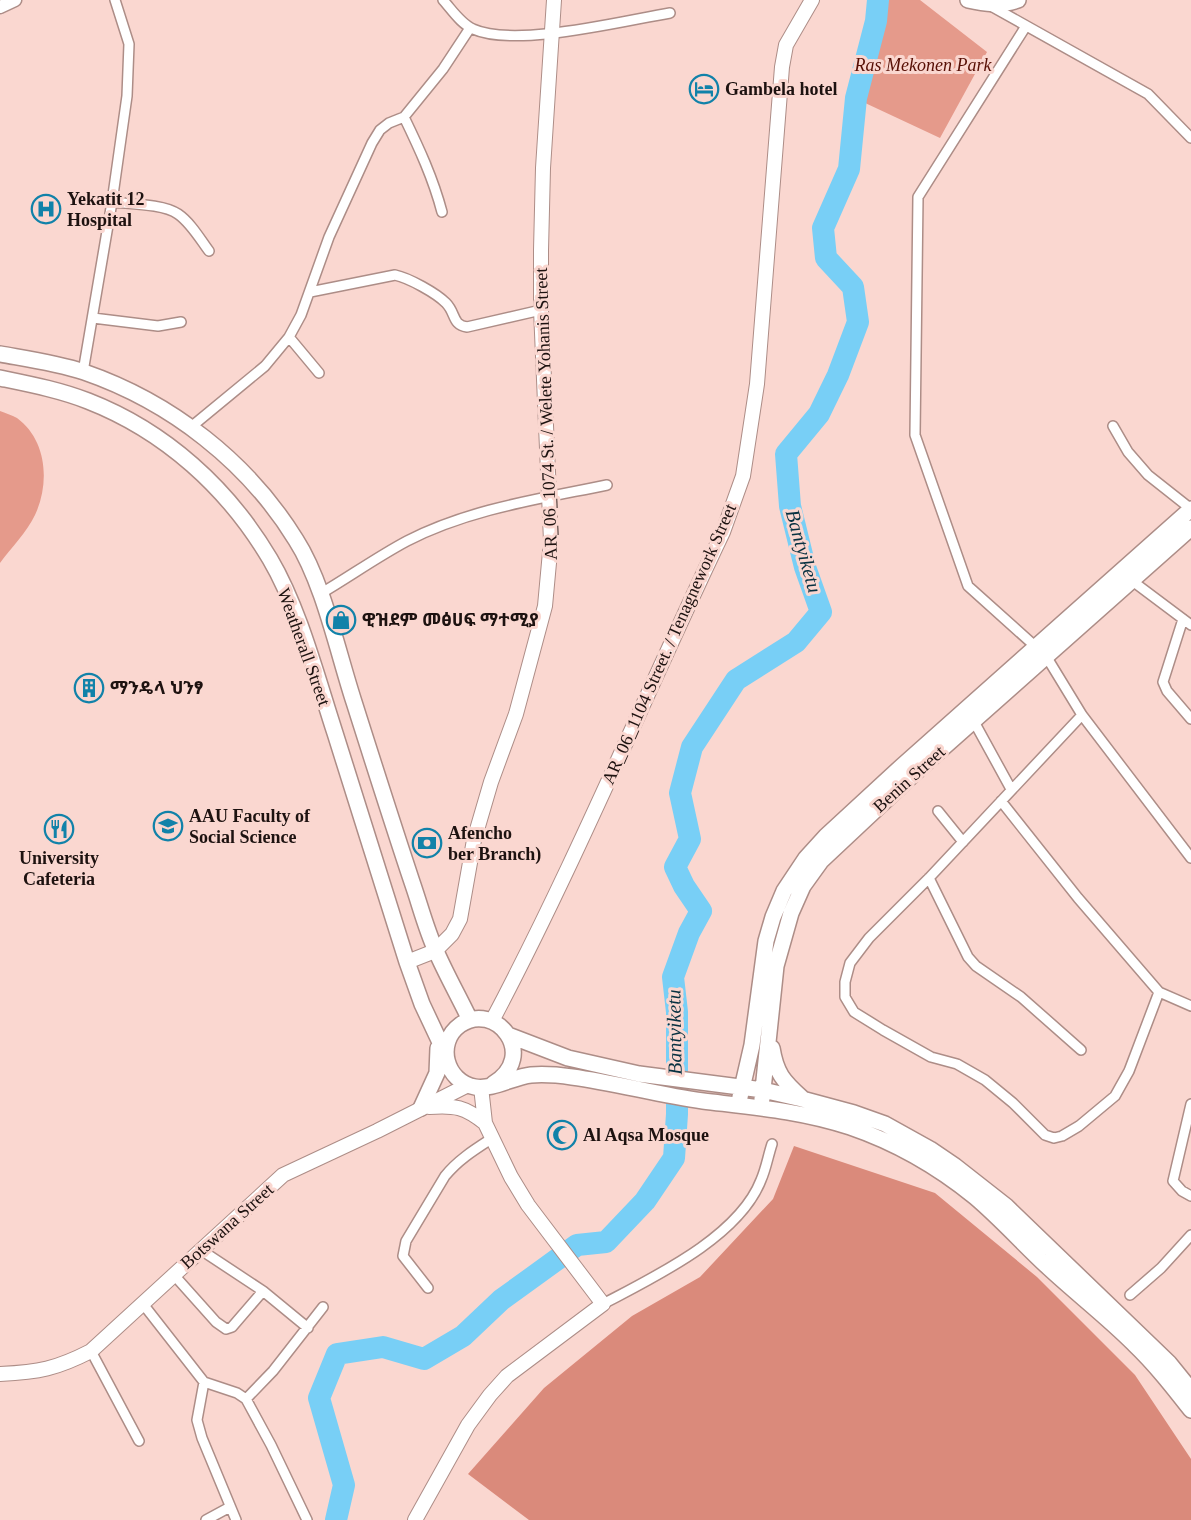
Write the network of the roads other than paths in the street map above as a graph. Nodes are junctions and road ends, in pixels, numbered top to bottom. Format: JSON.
{"nodes":[{"id":1,"x":15,"y":0,"type":"edge"},
{"id":2,"x":116,"y":0,"type":"edge"},
{"id":3,"x":443,"y":0,"type":"edge"},
{"id":4,"x":554,"y":0,"type":"edge"},
{"id":5,"x":812,"y":0,"type":"edge"},
{"id":6,"x":968,"y":0,"type":"edge"},
{"id":7,"x":1018,"y":0,"type":"edge"},
{"id":8,"x":989,"y":4,"type":"junction"},
{"id":9,"x":0,"y":7,"type":"edge"},
{"id":10,"x":670,"y":13,"type":"dead end"},
{"id":11,"x":1026,"y":26,"type":"junction"},
{"id":12,"x":470,"y":28,"type":"junction"},
{"id":13,"x":552,"y":34,"type":"junction"},
{"id":14,"x":404,"y":117,"type":"junction"},
{"id":15,"x":1191,"y":138,"type":"edge"},
{"id":16,"x":112,"y":202,"type":"junction"},
{"id":17,"x":442,"y":212,"type":"dead end"},
{"id":18,"x":209,"y":251,"type":"dead end"},
{"id":19,"x":310,"y":292,"type":"junction"},
{"id":20,"x":541,"y":310,"type":"junction"},
{"id":21,"x":93,"y":318,"type":"junction"},
{"id":22,"x":181,"y":322,"type":"dead end"},
{"id":23,"x":289,"y":337,"type":"junction"},
{"id":24,"x":0,"y":354,"type":"edge"},
{"id":25,"x":83,"y":372,"type":"junction"},
{"id":26,"x":319,"y":373,"type":"dead end"},
{"id":27,"x":0,"y":378,"type":"edge"},
{"id":28,"x":1113,"y":426,"type":"dead end"},
{"id":29,"x":191,"y":427,"type":"junction"},
{"id":30,"x":607,"y":484,"type":"dead end"},
{"id":31,"x":550,"y":497,"type":"junction"},
{"id":32,"x":1191,"y":509,"type":"edge"},
{"id":33,"x":1191,"y":528,"type":"edge"},
{"id":34,"x":1131,"y":580,"type":"junction"},
{"id":35,"x":320,"y":594,"type":"junction"},
{"id":36,"x":1187,"y":622,"type":"edge"},
{"id":37,"x":1040,"y":651,"type":"junction"},
{"id":38,"x":969,"y":715,"type":"junction"},
{"id":39,"x":1082,"y":715,"type":"junction"},
{"id":40,"x":1191,"y":719,"type":"edge"},
{"id":41,"x":1011,"y":789,"type":"junction"},
{"id":42,"x":1001,"y":801,"type":"junction"},
{"id":43,"x":938,"y":811,"type":"dead end"},
{"id":44,"x":963,"y":842,"type":"junction"},
{"id":45,"x":1191,"y":858,"type":"edge"},
{"id":46,"x":929,"y":878,"type":"junction"},
{"id":47,"x":435,"y":951,"type":"junction"},
{"id":48,"x":407,"y":962,"type":"junction"},
{"id":49,"x":1159,"y":992,"type":"junction"},
{"id":50,"x":1191,"y":1006,"type":"edge"},
{"id":51,"x":470,"y":1020,"type":"junction"},
{"id":52,"x":492,"y":1021,"type":"junction"},
{"id":53,"x":770,"y":1033,"type":"junction"},
{"id":54,"x":508,"y":1035,"type":"junction"},
{"id":55,"x":439,"y":1039,"type":"junction"},
{"id":56,"x":752,"y":1045,"type":"junction"},
{"id":57,"x":1081,"y":1050,"type":"dead end"},
{"id":58,"x":445,"y":1053,"type":"junction"},
{"id":59,"x":480,"y":1085,"type":"junction"},
{"id":60,"x":713,"y":1085,"type":"junction"},
{"id":61,"x":742,"y":1088,"type":"junction"},
{"id":62,"x":763,"y":1090,"type":"junction"},
{"id":63,"x":802,"y":1099,"type":"junction"},
{"id":64,"x":739,"y":1104,"type":"junction"},
{"id":65,"x":1191,"y":1104,"type":"edge"},
{"id":66,"x":761,"y":1107,"type":"junction"},
{"id":67,"x":421,"y":1108,"type":"junction"},
{"id":68,"x":485,"y":1123,"type":"junction"},
{"id":69,"x":491,"y":1139,"type":"junction"},
{"id":70,"x":772,"y":1144,"type":"dead end"},
{"id":71,"x":1191,"y":1196,"type":"edge"},
{"id":72,"x":1191,"y":1235,"type":"edge"},
{"id":73,"x":201,"y":1250,"type":"junction"},
{"id":74,"x":174,"y":1275,"type":"junction"},
{"id":75,"x":428,"y":1288,"type":"dead end"},
{"id":76,"x":263,"y":1291,"type":"junction"},
{"id":77,"x":1130,"y":1295,"type":"dead end"},
{"id":78,"x":143,"y":1304,"type":"junction"},
{"id":79,"x":603,"y":1304,"type":"junction"},
{"id":80,"x":323,"y":1307,"type":"dead end"},
{"id":81,"x":309,"y":1328,"type":"junction"},
{"id":82,"x":91,"y":1351,"type":"junction"},
{"id":83,"x":1165,"y":1367,"type":"junction"},
{"id":84,"x":0,"y":1374,"type":"edge"},
{"id":85,"x":204,"y":1382,"type":"junction"},
{"id":86,"x":1191,"y":1390,"type":"edge"},
{"id":87,"x":246,"y":1399,"type":"junction"},
{"id":88,"x":1191,"y":1410,"type":"edge"},
{"id":89,"x":139,"y":1441,"type":"dead end"},
{"id":90,"x":230,"y":1507,"type":"junction"},
{"id":91,"x":206,"y":1520,"type":"edge"},
{"id":92,"x":236,"y":1520,"type":"edge"},
{"id":93,"x":307,"y":1520,"type":"edge"},
{"id":94,"x":414,"y":1520,"type":"edge"}],
"edges":[{"from":1,"to":9,"type":"street"},
{"from":2,"to":16,"type":"street"},
{"from":3,"to":12,"type":"street"},
{"from":4,"to":13,"type":"main road","name":"AR_06_1074 St. / Welete Yohanis Street"},
{"from":5,"to":52,"type":"main road","name":"AR_06_1104 Street. / Tenagnework Street"},
{"from":6,"to":8,"type":"main road"},
{"from":7,"to":8,"type":"main road"},
{"from":8,"to":11,"type":"street"},
{"from":10,"to":13,"type":"street"},
{"from":11,"to":15,"type":"street"},
{"from":11,"to":37,"type":"street"},
{"from":12,"to":13,"type":"street"},
{"from":12,"to":14,"type":"street"},
{"from":13,"to":20,"type":"main road","name":"AR_06_1074 St. / Welete Yohanis Street"},
{"from":14,"to":17,"type":"street"},
{"from":14,"to":19,"type":"street"},
{"from":16,"to":18,"type":"street"},
{"from":16,"to":21,"type":"street"},
{"from":19,"to":20,"type":"street"},
{"from":19,"to":23,"type":"street"},
{"from":20,"to":31,"type":"main road","name":"AR_06_1074 St. / Welete Yohanis Street"},
{"from":21,"to":22,"type":"street"},
{"from":21,"to":25,"type":"street"},
{"from":23,"to":26,"type":"street"},
{"from":23,"to":29,"type":"street"},
{"from":24,"to":25,"type":"main road"},
{"from":25,"to":29,"type":"main road"},
{"from":27,"to":48,"type":"main road","name":"Weatherall Street"},
{"from":28,"to":32,"type":"street"},
{"from":29,"to":35,"type":"main road"},
{"from":30,"to":31,"type":"street"},
{"from":31,"to":35,"type":"street"},
{"from":31,"to":47,"type":"main road","name":"AR_06_1074 St. / Welete Yohanis Street"},
{"from":32,"to":37,"type":"main road","name":"Benin Street"},
{"from":33,"to":34,"type":"main road","name":"Benin Street"},
{"from":34,"to":36,"type":"street"},
{"from":34,"to":37,"type":"main road","name":"Benin Street"},
{"from":35,"to":47,"type":"main road"},
{"from":36,"to":40,"type":"street"},
{"from":37,"to":38,"type":"main road","name":"Benin Street"},
{"from":37,"to":39,"type":"street"},
{"from":38,"to":41,"type":"street"},
{"from":38,"to":53,"type":"main road","name":"Benin Street"},
{"from":38,"to":56,"type":"main road","name":"Benin Street"},
{"from":39,"to":41,"type":"street"},
{"from":39,"to":45,"type":"street"},
{"from":41,"to":42,"type":"street"},
{"from":42,"to":44,"type":"street"},
{"from":42,"to":49,"type":"street"},
{"from":43,"to":44,"type":"street"},
{"from":44,"to":46,"type":"street"},
{"from":46,"to":49,"type":"street"},
{"from":46,"to":57,"type":"street"},
{"from":47,"to":48,"type":"main road"},
{"from":47,"to":51,"type":"main road"},
{"from":48,"to":55,"type":"main road","name":"Weatherall Street"},
{"from":49,"to":50,"type":"street"},
{"from":51,"to":52,"type":"main road"},
{"from":51,"to":58,"type":"main road"},
{"from":52,"to":54,"type":"main road"},
{"from":53,"to":62,"type":"main road","name":"Benin Street"},
{"from":53,"to":63,"type":"main road"},
{"from":54,"to":59,"type":"main road"},
{"from":54,"to":60,"type":"main road"},
{"from":55,"to":58,"type":"main road","name":"Weatherall Street"},
{"from":55,"to":67,"type":"main road"},
{"from":56,"to":60,"type":"main road"},
{"from":56,"to":61,"type":"main road","name":"Benin Street"},
{"from":58,"to":59,"type":"main road"},
{"from":59,"to":64,"type":"main road"},
{"from":59,"to":67,"type":"main road","name":"Botswana Street"},
{"from":59,"to":68,"type":"main road"},
{"from":60,"to":61,"type":"main road"},
{"from":61,"to":62,"type":"main road"},
{"from":61,"to":64,"type":"main road","name":"Benin Street"},
{"from":62,"to":63,"type":"main road"},
{"from":62,"to":66,"type":"main road","name":"Benin Street"},
{"from":63,"to":83,"type":"main road"},
{"from":64,"to":66,"type":"main road"},
{"from":65,"to":71,"type":"street"},
{"from":66,"to":83,"type":"main road"},
{"from":67,"to":68,"type":"main road"},
{"from":67,"to":73,"type":"main road","name":"Botswana Street"},
{"from":68,"to":69,"type":"main road"},
{"from":69,"to":75,"type":"street"},
{"from":69,"to":79,"type":"main road"},
{"from":70,"to":79,"type":"street"},
{"from":72,"to":77,"type":"street"},
{"from":73,"to":74,"type":"main road","name":"Botswana Street"},
{"from":73,"to":76,"type":"street"},
{"from":74,"to":76,"type":"street"},
{"from":74,"to":78,"type":"main road","name":"Botswana Street"},
{"from":76,"to":81,"type":"street"},
{"from":78,"to":82,"type":"main road","name":"Botswana Street"},
{"from":78,"to":85,"type":"street"},
{"from":79,"to":94,"type":"main road"},
{"from":80,"to":81,"type":"street"},
{"from":81,"to":87,"type":"street"},
{"from":82,"to":84,"type":"main road","name":"Botswana Street"},
{"from":82,"to":89,"type":"street"},
{"from":83,"to":86,"type":"main road"},
{"from":83,"to":88,"type":"main road"},
{"from":85,"to":87,"type":"street"},
{"from":85,"to":90,"type":"street"},
{"from":87,"to":93,"type":"street"},
{"from":90,"to":91,"type":"street"},
{"from":90,"to":92,"type":"street"}]}
